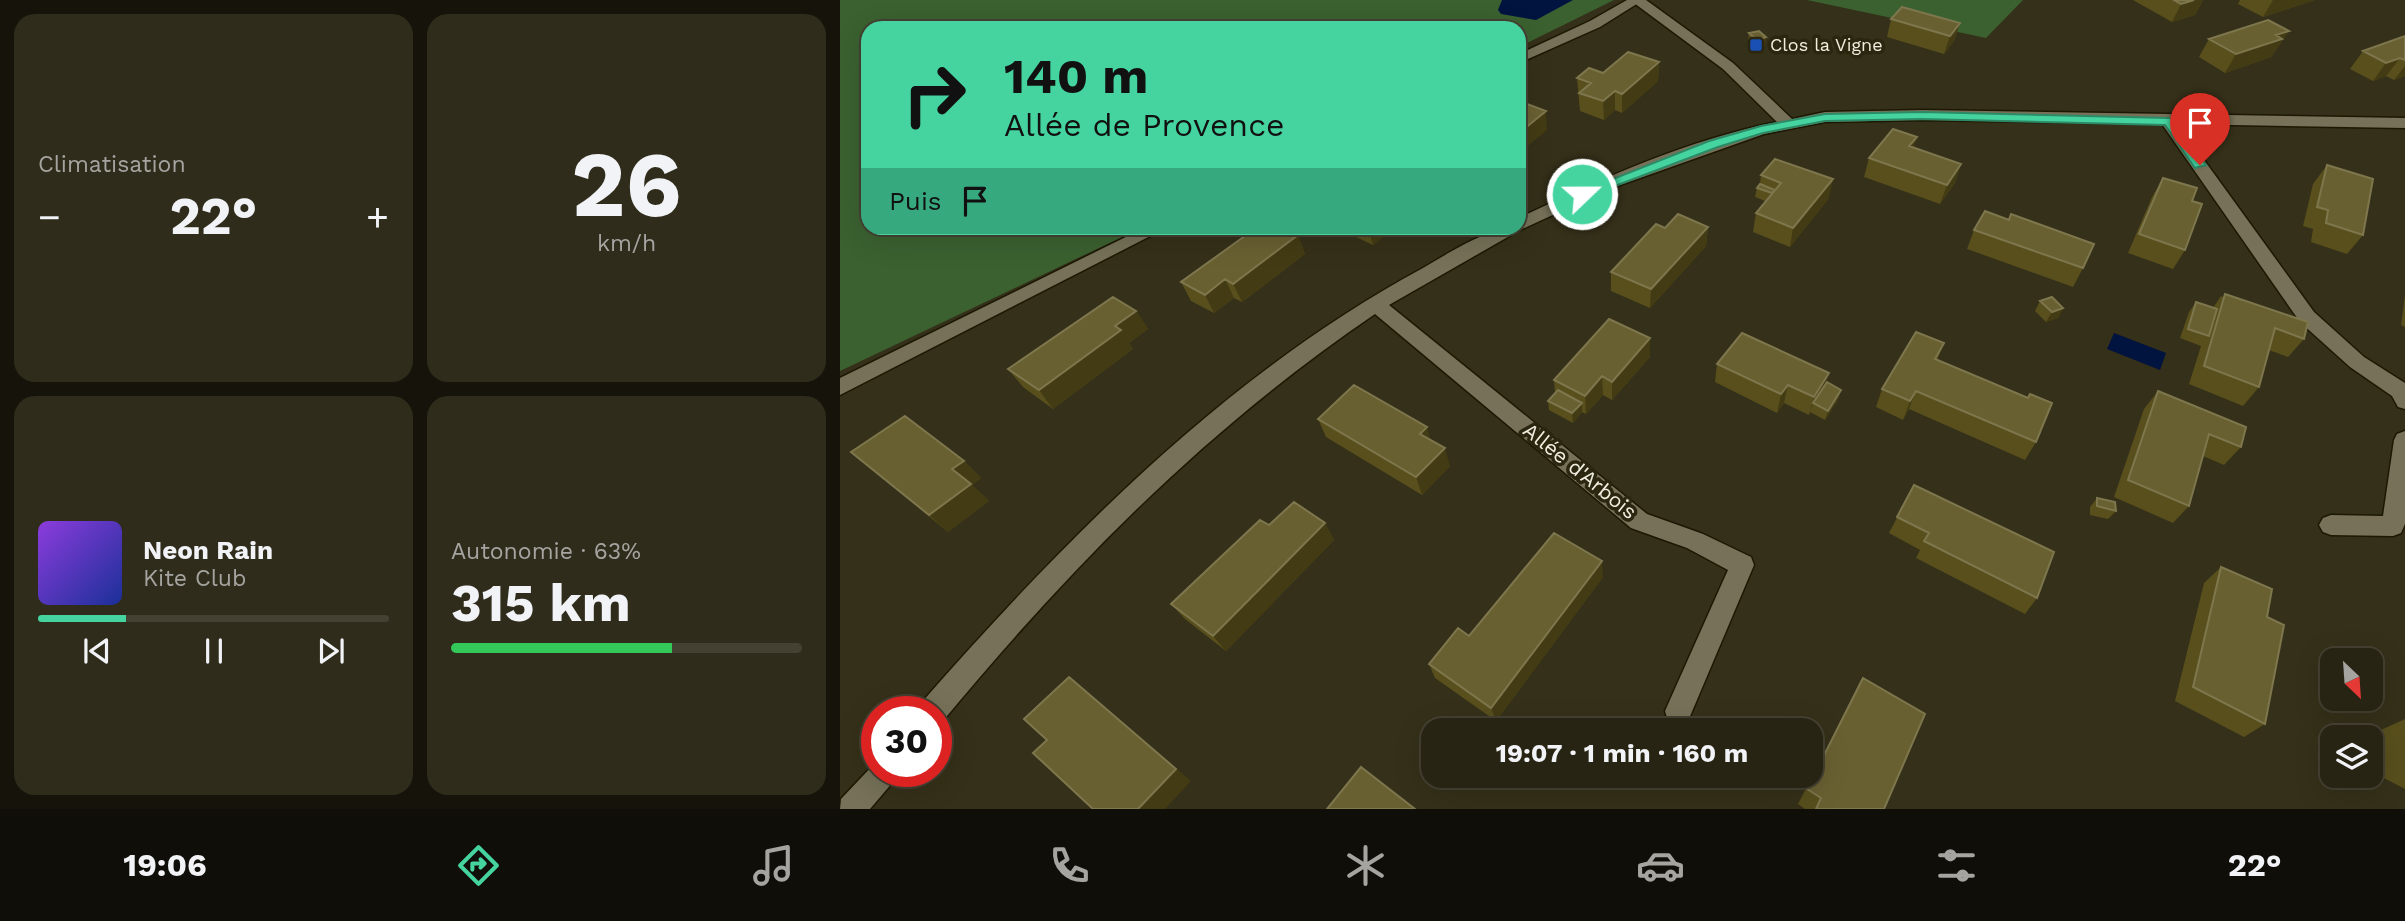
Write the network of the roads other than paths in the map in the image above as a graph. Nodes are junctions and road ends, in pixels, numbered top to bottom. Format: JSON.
{"nodes":[{"id":1,"x":1637,"y":0,"type":"edge"},
{"id":2,"x":1526,"y":56,"type":"edge"},
{"id":3,"x":2169,"y":122,"type":"junction"},
{"id":4,"x":2405,"y":123,"type":"edge"},
{"id":5,"x":1788,"y":124,"type":"junction"},
{"id":6,"x":1526,"y":221,"type":"edge"},
{"id":7,"x":1143,"y":235,"type":"edge"},
{"id":8,"x":1500,"y":235,"type":"edge"},
{"id":9,"x":1375,"y":304,"type":"junction"},
{"id":10,"x":840,"y":387,"type":"edge"},
{"id":11,"x":2405,"y":401,"type":"edge"},
{"id":12,"x":2405,"y":440,"type":"edge"},
{"id":13,"x":2331,"y":525,"type":"dead end"},
{"id":14,"x":946,"y":696,"type":"edge"},
{"id":15,"x":1678,"y":710,"type":"dead end"},
{"id":16,"x":871,"y":787,"type":"edge"},
{"id":17,"x":857,"y":805,"type":"edge"}],
"edges":[{"from":1,"to":2,"type":"street"},
{"from":1,"to":5,"type":"street"},
{"from":3,"to":4,"type":"street"},
{"from":3,"to":5,"type":"street"},
{"from":3,"to":11,"type":"street"},
{"from":5,"to":6,"type":"street"},
{"from":7,"to":10,"type":"street"},
{"from":8,"to":9,"type":"street"},
{"from":9,"to":14,"type":"street"},
{"from":9,"to":15,"type":"street","name":"Allée d'Arbois"},
{"from":12,"to":13,"type":"street"},
{"from":16,"to":17,"type":"street"}]}
